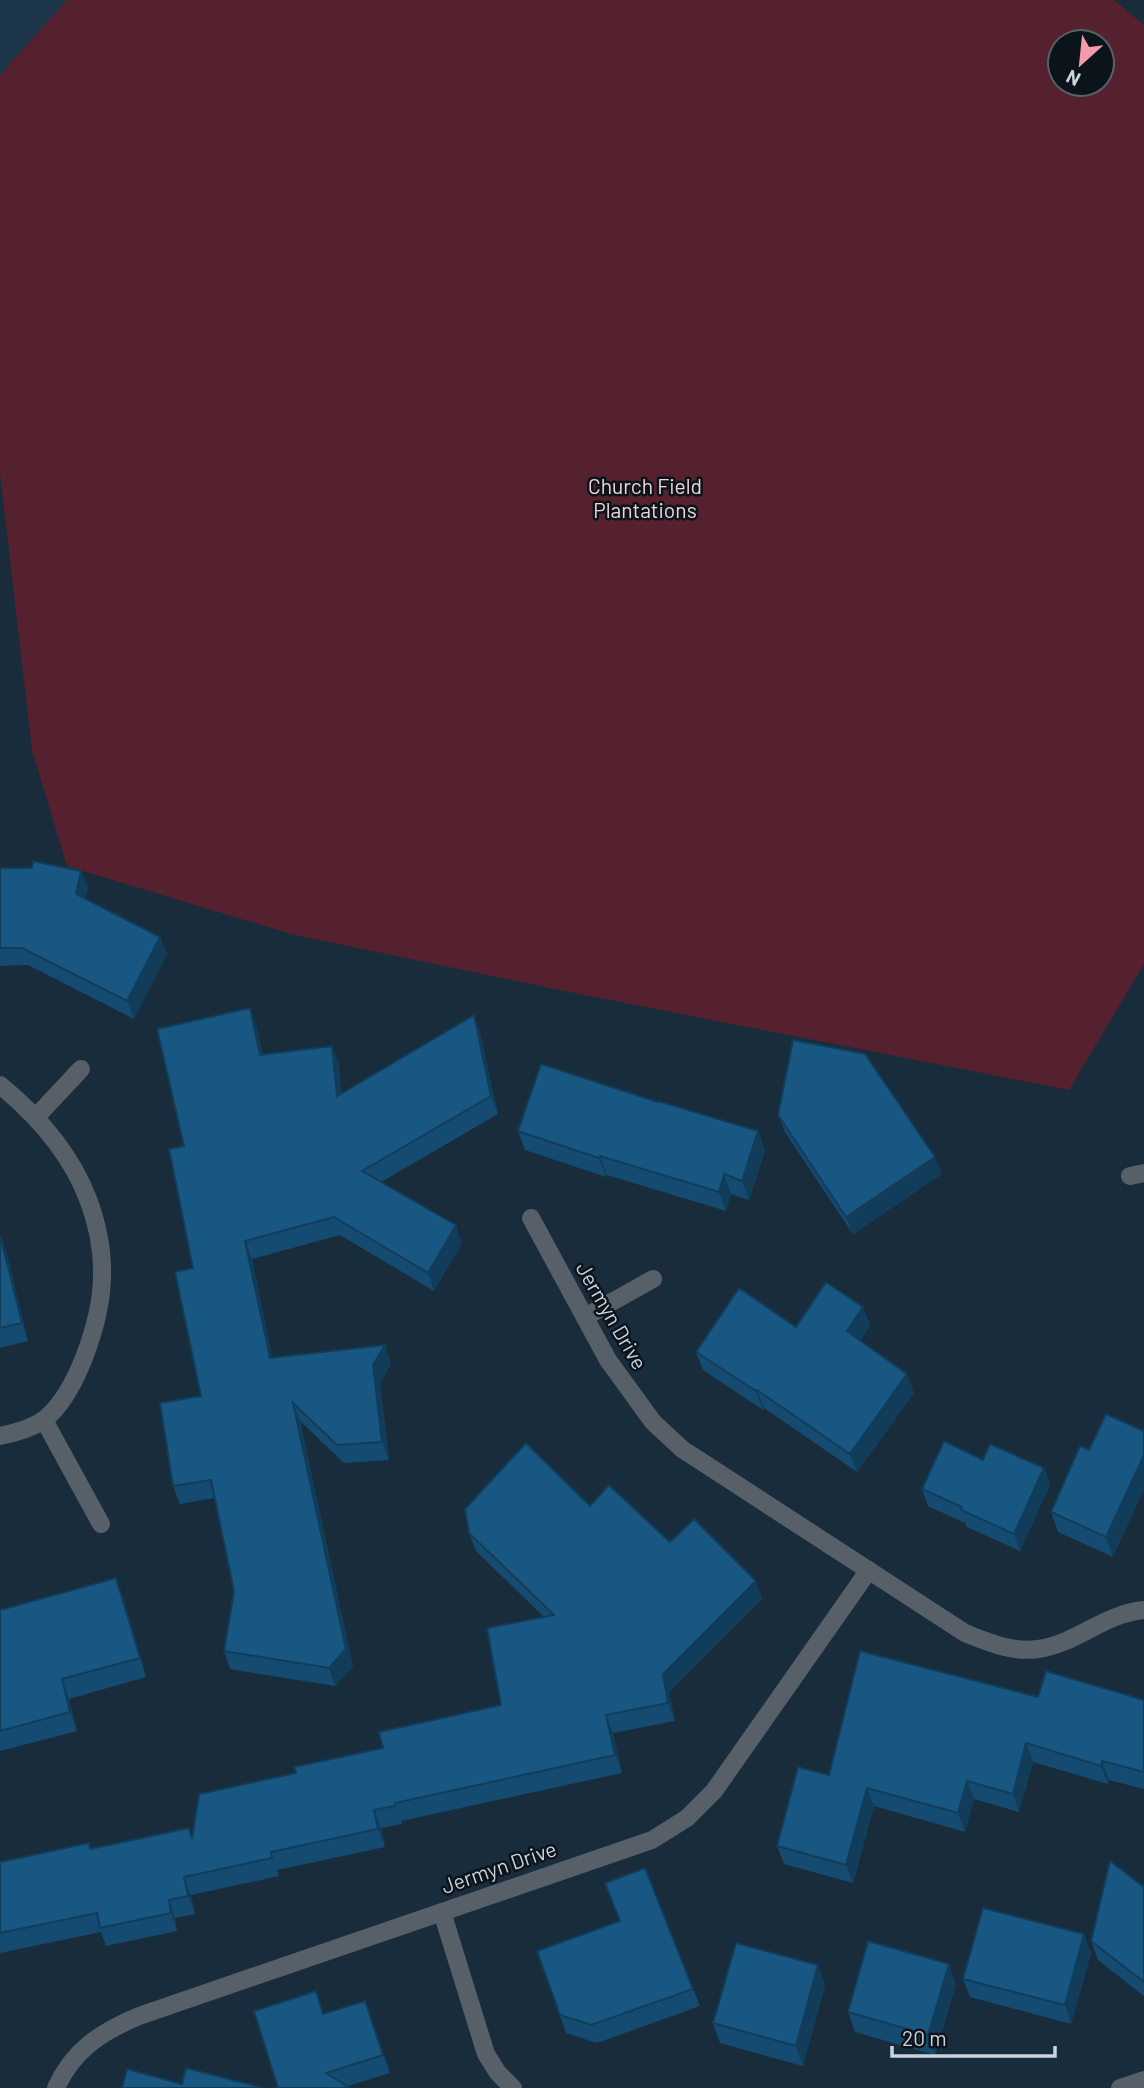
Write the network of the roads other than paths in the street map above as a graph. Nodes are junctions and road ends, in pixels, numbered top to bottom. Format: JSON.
{"nodes":[{"id":1,"x":81,"y":1069,"type":"dead end"},
{"id":2,"x":0,"y":1085,"type":"edge"},
{"id":3,"x":36,"y":1117,"type":"junction"},
{"id":4,"x":531,"y":1219,"type":"dead end"},
{"id":5,"x":653,"y":1279,"type":"dead end"},
{"id":6,"x":585,"y":1317,"type":"junction"},
{"id":7,"x":44,"y":1420,"type":"junction"},
{"id":8,"x":0,"y":1436,"type":"edge"},
{"id":9,"x":101,"y":1524,"type":"dead end"},
{"id":10,"x":869,"y":1570,"type":"junction"},
{"id":11,"x":1144,"y":1609,"type":"edge"},
{"id":12,"x":442,"y":1912,"type":"junction"},
{"id":13,"x":1144,"y":2080,"type":"edge"},
{"id":14,"x":55,"y":2088,"type":"edge"},
{"id":15,"x":513,"y":2088,"type":"edge"},
{"id":16,"x":1120,"y":2088,"type":"edge"}],
"edges":[{"from":1,"to":3,"type":"street"},
{"from":2,"to":3,"type":"street"},
{"from":3,"to":7,"type":"street"},
{"from":4,"to":6,"type":"street","name":"Jermyn Drive"},
{"from":5,"to":6,"type":"street"},
{"from":6,"to":10,"type":"street","name":"Jermyn Drive"},
{"from":7,"to":8,"type":"street"},
{"from":7,"to":9,"type":"street"},
{"from":10,"to":11,"type":"street","name":"Jermyn Drive"},
{"from":10,"to":12,"type":"street","name":"Jermyn Drive"},
{"from":12,"to":14,"type":"street","name":"Jermyn Drive"},
{"from":12,"to":15,"type":"street"},
{"from":13,"to":16,"type":"street"}]}
